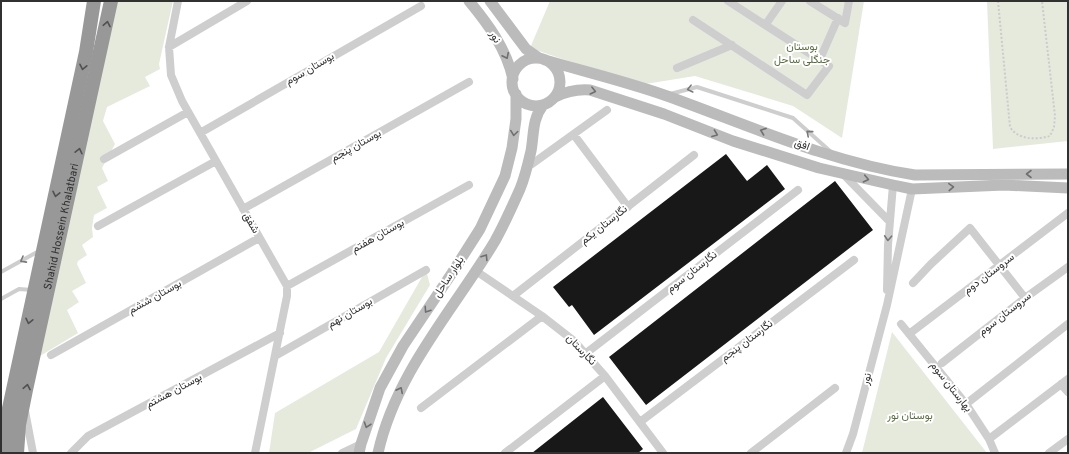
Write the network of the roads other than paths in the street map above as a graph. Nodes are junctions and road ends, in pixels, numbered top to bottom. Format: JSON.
{"nodes":[{"id":1,"x":94,"y":1,"type":"edge"},
{"id":2,"x":111,"y":1,"type":"edge"},
{"id":3,"x":178,"y":1,"type":"edge"},
{"id":4,"x":247,"y":1,"type":"edge"},
{"id":5,"x":469,"y":1,"type":"edge"},
{"id":6,"x":490,"y":1,"type":"edge"},
{"id":7,"x":728,"y":1,"type":"edge"},
{"id":8,"x":782,"y":1,"type":"edge"},
{"id":9,"x":810,"y":1,"type":"edge"},
{"id":10,"x":849,"y":1,"type":"edge"},
{"id":11,"x":421,"y":6,"type":"dead end"},
{"id":12,"x":838,"y":18,"type":"junction"},
{"id":13,"x":693,"y":20,"type":"dead end"},
{"id":14,"x":766,"y":24,"type":"junction"},
{"id":15,"x":169,"y":46,"type":"junction"},
{"id":16,"x":732,"y":46,"type":"junction"},
{"id":17,"x":542,"y":59,"type":"junction"},
{"id":18,"x":820,"y":60,"type":"junction"},
{"id":19,"x":677,"y":68,"type":"dead end"},
{"id":20,"x":513,"y":79,"type":"junction"},
{"id":21,"x":469,"y":82,"type":"dead end"},
{"id":22,"x":516,"y":94,"type":"junction"},
{"id":23,"x":665,"y":95,"type":"junction"},
{"id":24,"x":555,"y":97,"type":"junction"},
{"id":25,"x":542,"y":105,"type":"junction"},
{"id":26,"x":607,"y":110,"type":"dead end"},
{"id":27,"x":188,"y":112,"type":"junction"},
{"id":28,"x":200,"y":133,"type":"junction"},
{"id":29,"x":574,"y":135,"type":"junction"},
{"id":30,"x":694,"y":155,"type":"dead end"},
{"id":31,"x":104,"y":159,"type":"dead end"},
{"id":32,"x":839,"y":159,"type":"junction"},
{"id":33,"x":216,"y":161,"type":"junction"},
{"id":34,"x":532,"y":164,"type":"dead end"},
{"id":35,"x":896,"y":172,"type":"junction"},
{"id":36,"x":1068,"y":174,"type":"edge"},
{"id":37,"x":844,"y":175,"type":"junction"},
{"id":38,"x":915,"y":175,"type":"junction"},
{"id":39,"x":469,"y":185,"type":"dead end"},
{"id":40,"x":893,"y":186,"type":"junction"},
{"id":41,"x":1068,"y":188,"type":"edge"},
{"id":42,"x":912,"y":189,"type":"junction"},
{"id":43,"x":798,"y":190,"type":"dead end"},
{"id":44,"x":628,"y":207,"type":"junction"},
{"id":45,"x":243,"y":209,"type":"junction"},
{"id":46,"x":1068,"y":213,"type":"edge"},
{"id":47,"x":889,"y":221,"type":"junction"},
{"id":48,"x":98,"y":226,"type":"dead end"},
{"id":49,"x":259,"y":238,"type":"junction"},
{"id":50,"x":45,"y":248,"type":"junction"},
{"id":51,"x":854,"y":260,"type":"dead end"},
{"id":52,"x":1000,"y":265,"type":"junction"},
{"id":53,"x":1068,"y":267,"type":"edge"},
{"id":54,"x":426,"y":270,"type":"dead end"},
{"id":55,"x":476,"y":271,"type":"junction"},
{"id":56,"x":1,"y":272,"type":"edge"},
{"id":57,"x":913,"y":283,"type":"dead end"},
{"id":58,"x":287,"y":286,"type":"junction"},
{"id":59,"x":36,"y":290,"type":"junction"},
{"id":60,"x":513,"y":296,"type":"junction"},
{"id":61,"x":1025,"y":298,"type":"junction"},
{"id":62,"x":1,"y":299,"type":"edge"},
{"id":63,"x":887,"y":305,"type":"junction"},
{"id":64,"x":542,"y":316,"type":"junction"},
{"id":65,"x":901,"y":324,"type":"dead end"},
{"id":66,"x":1068,"y":324,"type":"edge"},
{"id":67,"x":280,"y":334,"type":"junction"},
{"id":68,"x":909,"y":334,"type":"junction"},
{"id":69,"x":585,"y":354,"type":"junction"},
{"id":70,"x":51,"y":355,"type":"dead end"},
{"id":71,"x":275,"y":356,"type":"junction"},
{"id":72,"x":942,"y":363,"type":"dead end"},
{"id":73,"x":605,"y":376,"type":"junction"},
{"id":74,"x":1065,"y":381,"type":"edge"},
{"id":75,"x":835,"y":388,"type":"dead end"},
{"id":76,"x":1068,"y":392,"type":"edge"},
{"id":77,"x":966,"y":404,"type":"junction"},
{"id":78,"x":24,"y":407,"type":"junction"},
{"id":79,"x":421,"y":408,"type":"dead end"},
{"id":80,"x":640,"y":422,"type":"junction"},
{"id":81,"x":383,"y":434,"type":"junction"},
{"id":82,"x":989,"y":439,"type":"junction"},
{"id":83,"x":1068,"y":439,"type":"edge"},
{"id":84,"x":360,"y":449,"type":"edge"},
{"id":85,"x":661,"y":452,"type":"edge"},
{"id":86,"x":4,"y":453,"type":"edge"},
{"id":87,"x":17,"y":453,"type":"edge"},
{"id":88,"x":33,"y":453,"type":"edge"},
{"id":89,"x":71,"y":453,"type":"edge"},
{"id":90,"x":255,"y":453,"type":"edge"},
{"id":91,"x":342,"y":453,"type":"edge"},
{"id":92,"x":378,"y":453,"type":"edge"},
{"id":93,"x":505,"y":453,"type":"edge"},
{"id":94,"x":751,"y":453,"type":"edge"},
{"id":95,"x":846,"y":453,"type":"edge"},
{"id":96,"x":995,"y":453,"type":"edge"},
{"id":97,"x":1049,"y":453,"type":"edge"}],
"edges":[{"from":1,"to":50,"type":"highway","name":"Shahid Hossein Khalatbari","one_way":true},
{"from":78,"to":2,"type":"highway","name":"Shahid Hossein Khalatbari","one_way":true},
{"from":3,"to":15,"type":"street","name":"شفق"},
{"from":4,"to":15,"type":"street"},
{"from":5,"to":20,"type":"main road","name":"نور","one_way":true},
{"from":6,"to":17,"type":"main road","name":"نور"},
{"from":7,"to":14,"type":"street"},
{"from":8,"to":14,"type":"street"},
{"from":9,"to":12,"type":"street"},
{"from":10,"to":12,"type":"street"},
{"from":11,"to":28,"type":"street","name":"بوستان سوم"},
{"from":12,"to":18,"type":"street"},
{"from":13,"to":16,"type":"street"},
{"from":14,"to":18,"type":"street"},
{"from":15,"to":27,"type":"street","name":"شفق"},
{"from":16,"to":18,"type":"street"},
{"from":16,"to":19,"type":"street"},
{"from":17,"to":20,"type":"main road"},
{"from":17,"to":23,"type":"main road","name":"افق"},
{"from":17,"to":24,"type":"main road"},
{"from":20,"to":22,"type":"main road"},
{"from":21,"to":45,"type":"street","name":"بوستان پنجم"},
{"from":22,"to":25,"type":"main road"},
{"from":22,"to":84,"type":"main road","name":"بلوار ساحل","one_way":true},
{"from":32,"to":23,"type":"main road","name":"افق","one_way":true},
{"from":32,"to":23,"type":"lane","one_way":true},
{"from":24,"to":25,"type":"main road"},
{"from":24,"to":37,"type":"main road","name":"افق","one_way":true},
{"from":55,"to":25,"type":"main road","name":"بلوار ساحل","one_way":true},
{"from":26,"to":29,"type":"street"},
{"from":27,"to":28,"type":"street","name":"شفق"},
{"from":27,"to":31,"type":"street"},
{"from":28,"to":33,"type":"street","name":"شفق"},
{"from":29,"to":34,"type":"street"},
{"from":29,"to":44,"type":"street"},
{"from":30,"to":44,"type":"street","name":"نگارستان یکم"},
{"from":32,"to":35,"type":"main road","name":"افق"},
{"from":33,"to":45,"type":"street","name":"شفق"},
{"from":33,"to":48,"type":"street"},
{"from":35,"to":38,"type":"main road","name":"افق"},
{"from":35,"to":40,"type":"main road"},
{"from":36,"to":38,"type":"main road","name":"افق","one_way":true},
{"from":37,"to":40,"type":"main road","name":"افق","one_way":true},
{"from":37,"to":47,"type":"street"},
{"from":38,"to":42,"type":"main road"},
{"from":39,"to":58,"type":"street","name":"بوستان هفتم"},
{"from":40,"to":42,"type":"main road","name":"افق"},
{"from":40,"to":47,"type":"street"},
{"from":42,"to":41,"type":"main road","name":"افق","one_way":true},
{"from":42,"to":63,"type":"street"},
{"from":43,"to":69,"type":"street","name":"نگارستان سوم"},
{"from":44,"to":60,"type":"street","name":"نگارستان یکم"},
{"from":45,"to":49,"type":"street","name":"شفق"},
{"from":46,"to":52,"type":"street","name":"سروستان دوم"},
{"from":47,"to":63,"type":"street","one_way":true},
{"from":49,"to":58,"type":"street","name":"شفق"},
{"from":49,"to":70,"type":"street","name":"بوستان ششم"},
{"from":50,"to":56,"type":"lane","one_way":true},
{"from":50,"to":59,"type":"highway","name":"Shahid Hossein Khalatbari"},
{"from":51,"to":80,"type":"street","name":"نگارستان پنجم"},
{"from":52,"to":57,"type":"street"},
{"from":52,"to":61,"type":"street"},
{"from":52,"to":68,"type":"street","name":"سروستان دوم"},
{"from":53,"to":61,"type":"street","name":"سروستان سوم"},
{"from":54,"to":71,"type":"street","name":"بوستان نهم"},
{"from":55,"to":60,"type":"street","name":"نگارستان"},
{"from":81,"to":55,"type":"main road","name":"بلوار ساحل","one_way":true},
{"from":58,"to":67,"type":"street"},
{"from":59,"to":62,"type":"lane"},
{"from":59,"to":86,"type":"highway","name":"Shahid Hossein Khalatbari","one_way":true},
{"from":60,"to":64,"type":"street","name":"نگارستان"},
{"from":61,"to":72,"type":"street","name":"سروستان سوم"},
{"from":63,"to":95,"type":"street","name":"نور"},
{"from":64,"to":69,"type":"street","name":"نگارستان"},
{"from":64,"to":79,"type":"street"},
{"from":65,"to":68,"type":"street","name":"بهارستان سوم"},
{"from":66,"to":77,"type":"street"},
{"from":67,"to":71,"type":"street"},
{"from":67,"to":89,"type":"street","name":"بوستان هشتم"},
{"from":68,"to":77,"type":"street","name":"بهارستان سوم"},
{"from":69,"to":73,"type":"street","name":"نگارستان"},
{"from":71,"to":90,"type":"street"},
{"from":73,"to":80,"type":"street","name":"نگارستان"},
{"from":73,"to":93,"type":"street"},
{"from":74,"to":76,"type":"street"},
{"from":74,"to":82,"type":"street"},
{"from":75,"to":94,"type":"street"},
{"from":77,"to":82,"type":"street","name":"بهارستان سوم"},
{"from":78,"to":87,"type":"highway","name":"Shahid Hossein Khalatbari"},
{"from":78,"to":88,"type":"street"},
{"from":80,"to":85,"type":"street","name":"نگارستان"},
{"from":81,"to":84,"type":"main road"},
{"from":81,"to":92,"type":"main road","name":"بلوار ساحل"},
{"from":82,"to":96,"type":"street","name":"بهارستان سوم"},
{"from":83,"to":97,"type":"street"},
{"from":84,"to":91,"type":"street"}]}
